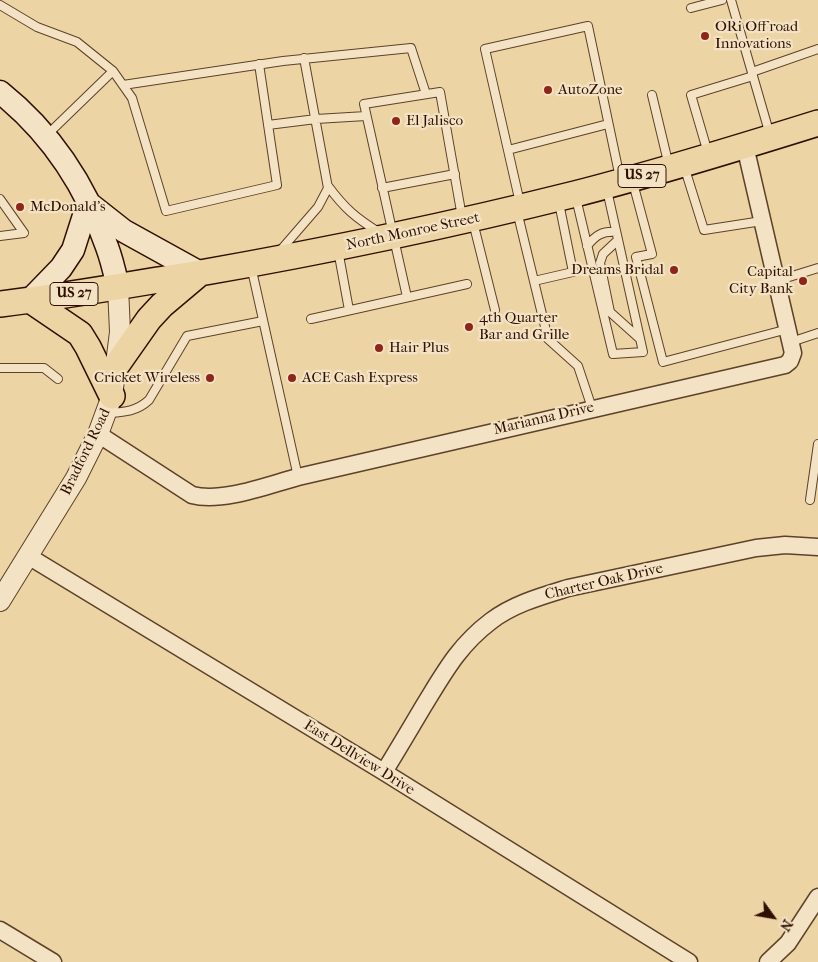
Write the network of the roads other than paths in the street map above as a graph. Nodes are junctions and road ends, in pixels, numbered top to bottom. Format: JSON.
{"nodes":[{"id":1,"x":722,"y":0,"type":"edge"},
{"id":2,"x":731,"y":0,"type":"edge"},
{"id":3,"x":0,"y":5,"type":"edge"},
{"id":4,"x":692,"y":8,"type":"dead end"},
{"id":5,"x":818,"y":50,"type":"edge"},
{"id":6,"x":304,"y":58,"type":"junction"},
{"id":7,"x":259,"y":64,"type":"junction"},
{"id":8,"x":113,"y":71,"type":"junction"},
{"id":9,"x":753,"y":74,"type":"junction"},
{"id":10,"x":123,"y":85,"type":"junction"},
{"id":11,"x":0,"y":92,"type":"edge"},
{"id":12,"x":426,"y":94,"type":"junction"},
{"id":13,"x":652,"y":95,"type":"dead end"},
{"id":14,"x":366,"y":116,"type":"junction"},
{"id":15,"x":316,"y":119,"type":"junction"},
{"id":16,"x":818,"y":123,"type":"edge"},
{"id":17,"x":608,"y":124,"type":"junction"},
{"id":18,"x":268,"y":125,"type":"junction"},
{"id":19,"x":46,"y":136,"type":"junction"},
{"id":20,"x":771,"y":138,"type":"junction"},
{"id":21,"x":745,"y":146,"type":"junction"},
{"id":22,"x":508,"y":150,"type":"junction"},
{"id":23,"x":710,"y":157,"type":"junction"},
{"id":24,"x":677,"y":166,"type":"junction"},
{"id":25,"x":455,"y":174,"type":"junction"},
{"id":26,"x":620,"y":182,"type":"junction"},
{"id":27,"x":328,"y":187,"type":"junction"},
{"id":28,"x":382,"y":188,"type":"junction"},
{"id":29,"x":567,"y":196,"type":"junction"},
{"id":30,"x":2,"y":202,"type":"edge"},
{"id":31,"x":88,"y":203,"type":"junction"},
{"id":32,"x":518,"y":208,"type":"junction"},
{"id":33,"x":468,"y":220,"type":"junction"},
{"id":34,"x":762,"y":221,"type":"junction"},
{"id":35,"x":0,"y":236,"type":"edge"},
{"id":36,"x":617,"y":236,"type":"junction"},
{"id":37,"x":390,"y":237,"type":"junction"},
{"id":38,"x":587,"y":246,"type":"junction"},
{"id":39,"x":338,"y":248,"type":"junction"},
{"id":40,"x":262,"y":262,"type":"junction"},
{"id":41,"x":818,"y":268,"type":"edge"},
{"id":42,"x":200,"y":273,"type":"junction"},
{"id":43,"x":534,"y":281,"type":"junction"},
{"id":44,"x":776,"y":281,"type":"junction"},
{"id":45,"x":468,"y":284,"type":"dead end"},
{"id":46,"x":118,"y":287,"type":"junction"},
{"id":47,"x":407,"y":297,"type":"junction"},
{"id":48,"x":10,"y":300,"type":"edge"},
{"id":49,"x":349,"y":310,"type":"junction"},
{"id":50,"x":495,"y":310,"type":"dead end"},
{"id":51,"x":311,"y":319,"type":"dead end"},
{"id":52,"x":262,"y":321,"type":"junction"},
{"id":53,"x":818,"y":333,"type":"edge"},
{"id":54,"x":789,"y":336,"type":"junction"},
{"id":55,"x":639,"y":338,"type":"junction"},
{"id":56,"x":116,"y":366,"type":"junction"},
{"id":57,"x":0,"y":368,"type":"edge"},
{"id":58,"x":58,"y":379,"type":"dead end"},
{"id":59,"x":109,"y":404,"type":"junction"},
{"id":60,"x":592,"y":408,"type":"junction"},
{"id":61,"x":98,"y":434,"type":"junction"},
{"id":62,"x":818,"y":444,"type":"edge"},
{"id":63,"x":298,"y":477,"type":"junction"},
{"id":64,"x":810,"y":500,"type":"dead end"},
{"id":65,"x":818,"y":547,"type":"edge"},
{"id":66,"x":28,"y":556,"type":"junction"},
{"id":67,"x":0,"y":601,"type":"edge"},
{"id":68,"x":384,"y":772,"type":"junction"},
{"id":69,"x":818,"y":897,"type":"edge"},
{"id":70,"x":0,"y":930,"type":"edge"},
{"id":71,"x":53,"y":962,"type":"edge"},
{"id":72,"x":690,"y":962,"type":"edge"},
{"id":73,"x":768,"y":962,"type":"edge"}],
"edges":[{"from":1,"to":4,"type":"lane"},
{"from":2,"to":9,"type":"lane"},
{"from":3,"to":8,"type":"lane"},
{"from":5,"to":9,"type":"lane"},
{"from":6,"to":7,"type":"lane"},
{"from":6,"to":12,"type":"lane"},
{"from":6,"to":15,"type":"lane"},
{"from":7,"to":10,"type":"lane"},
{"from":7,"to":18,"type":"lane"},
{"from":8,"to":10,"type":"lane"},
{"from":8,"to":19,"type":"lane"},
{"from":9,"to":20,"type":"lane"},
{"from":9,"to":23,"type":"lane"},
{"from":10,"to":18,"type":"lane"},
{"from":11,"to":19,"type":"main road"},
{"from":12,"to":14,"type":"lane"},
{"from":12,"to":25,"type":"lane"},
{"from":13,"to":24,"type":"lane"},
{"from":14,"to":15,"type":"lane"},
{"from":14,"to":28,"type":"lane"},
{"from":15,"to":18,"type":"lane"},
{"from":15,"to":27,"type":"lane"},
{"from":16,"to":20,"type":"main road","name":"North Monroe Street","number":"US 27"},
{"from":17,"to":22,"type":"lane"},
{"from":17,"to":22,"type":"lane"},
{"from":17,"to":26,"type":"lane"},
{"from":19,"to":31,"type":"main road"},
{"from":20,"to":21,"type":"main road","name":"North Monroe Street","number":"US 27"},
{"from":21,"to":23,"type":"main road","name":"North Monroe Street","number":"US 27"},
{"from":21,"to":34,"type":"street","name":"Marianna Drive"},
{"from":22,"to":32,"type":"lane"},
{"from":23,"to":24,"type":"main road","name":"North Monroe Street","number":"US 27"},
{"from":24,"to":26,"type":"main road","name":"North Monroe Street","number":"US 27"},
{"from":24,"to":34,"type":"lane"},
{"from":25,"to":28,"type":"lane"},
{"from":25,"to":33,"type":"lane"},
{"from":26,"to":29,"type":"main road","name":"North Monroe Street","number":"US 27"},
{"from":26,"to":36,"type":"lane"},
{"from":26,"to":54,"type":"lane"},
{"from":27,"to":37,"type":"lane"},
{"from":27,"to":40,"type":"lane"},
{"from":28,"to":37,"type":"lane"},
{"from":29,"to":32,"type":"main road","name":"North Monroe Street","number":"US 27"},
{"from":29,"to":38,"type":"lane"},
{"from":29,"to":43,"type":"lane"},
{"from":30,"to":35,"type":"lane"},
{"from":31,"to":42,"type":"main road"},
{"from":31,"to":46,"type":"main road"},
{"from":31,"to":48,"type":"main road"},
{"from":32,"to":33,"type":"main road","name":"North Monroe Street","number":"US 27"},
{"from":32,"to":43,"type":"lane"},
{"from":33,"to":37,"type":"main road","name":"North Monroe Street","number":"US 27"},
{"from":33,"to":50,"type":"lane"},
{"from":34,"to":44,"type":"street","name":"Marianna Drive"},
{"from":36,"to":38,"type":"lane"},
{"from":36,"to":55,"type":"lane"},
{"from":36,"to":55,"type":"lane"},
{"from":37,"to":39,"type":"main road","name":"North Monroe Street","number":"US 27"},
{"from":37,"to":47,"type":"lane"},
{"from":38,"to":55,"type":"lane"},
{"from":39,"to":40,"type":"main road","name":"North Monroe Street","number":"US 27"},
{"from":39,"to":49,"type":"lane"},
{"from":40,"to":42,"type":"main road","name":"North Monroe Street","number":"US 27"},
{"from":40,"to":52,"type":"lane"},
{"from":41,"to":44,"type":"lane"},
{"from":42,"to":46,"type":"main road","name":"North Monroe Street","number":"US 27"},
{"from":42,"to":56,"type":"main road"},
{"from":43,"to":60,"type":"lane"},
{"from":44,"to":54,"type":"street","name":"Marianna Drive"},
{"from":45,"to":47,"type":"lane"},
{"from":46,"to":48,"type":"main road","name":"North Monroe Street","number":"US 27"},
{"from":46,"to":56,"type":"street","name":"Bradford Road"},
{"from":47,"to":49,"type":"lane"},
{"from":48,"to":59,"type":"main road"},
{"from":49,"to":51,"type":"lane"},
{"from":52,"to":59,"type":"lane"},
{"from":52,"to":63,"type":"lane"},
{"from":53,"to":54,"type":"lane"},
{"from":54,"to":60,"type":"street","name":"Marianna Drive"},
{"from":56,"to":59,"type":"street","name":"Bradford Road"},
{"from":57,"to":58,"type":"lane"},
{"from":59,"to":61,"type":"street","name":"Bradford Road"},
{"from":60,"to":63,"type":"street","name":"Marianna Drive"},
{"from":61,"to":63,"type":"street","name":"Marianna Drive"},
{"from":61,"to":66,"type":"street","name":"Bradford Road"},
{"from":62,"to":64,"type":"lane"},
{"from":65,"to":68,"type":"street","name":"Charter Oak Drive"},
{"from":66,"to":67,"type":"street","name":"Bradford Road"},
{"from":66,"to":68,"type":"street","name":"East Dellview Drive"},
{"from":68,"to":72,"type":"street","name":"East Dellview Drive"},
{"from":69,"to":73,"type":"street"},
{"from":70,"to":71,"type":"street"}]}
